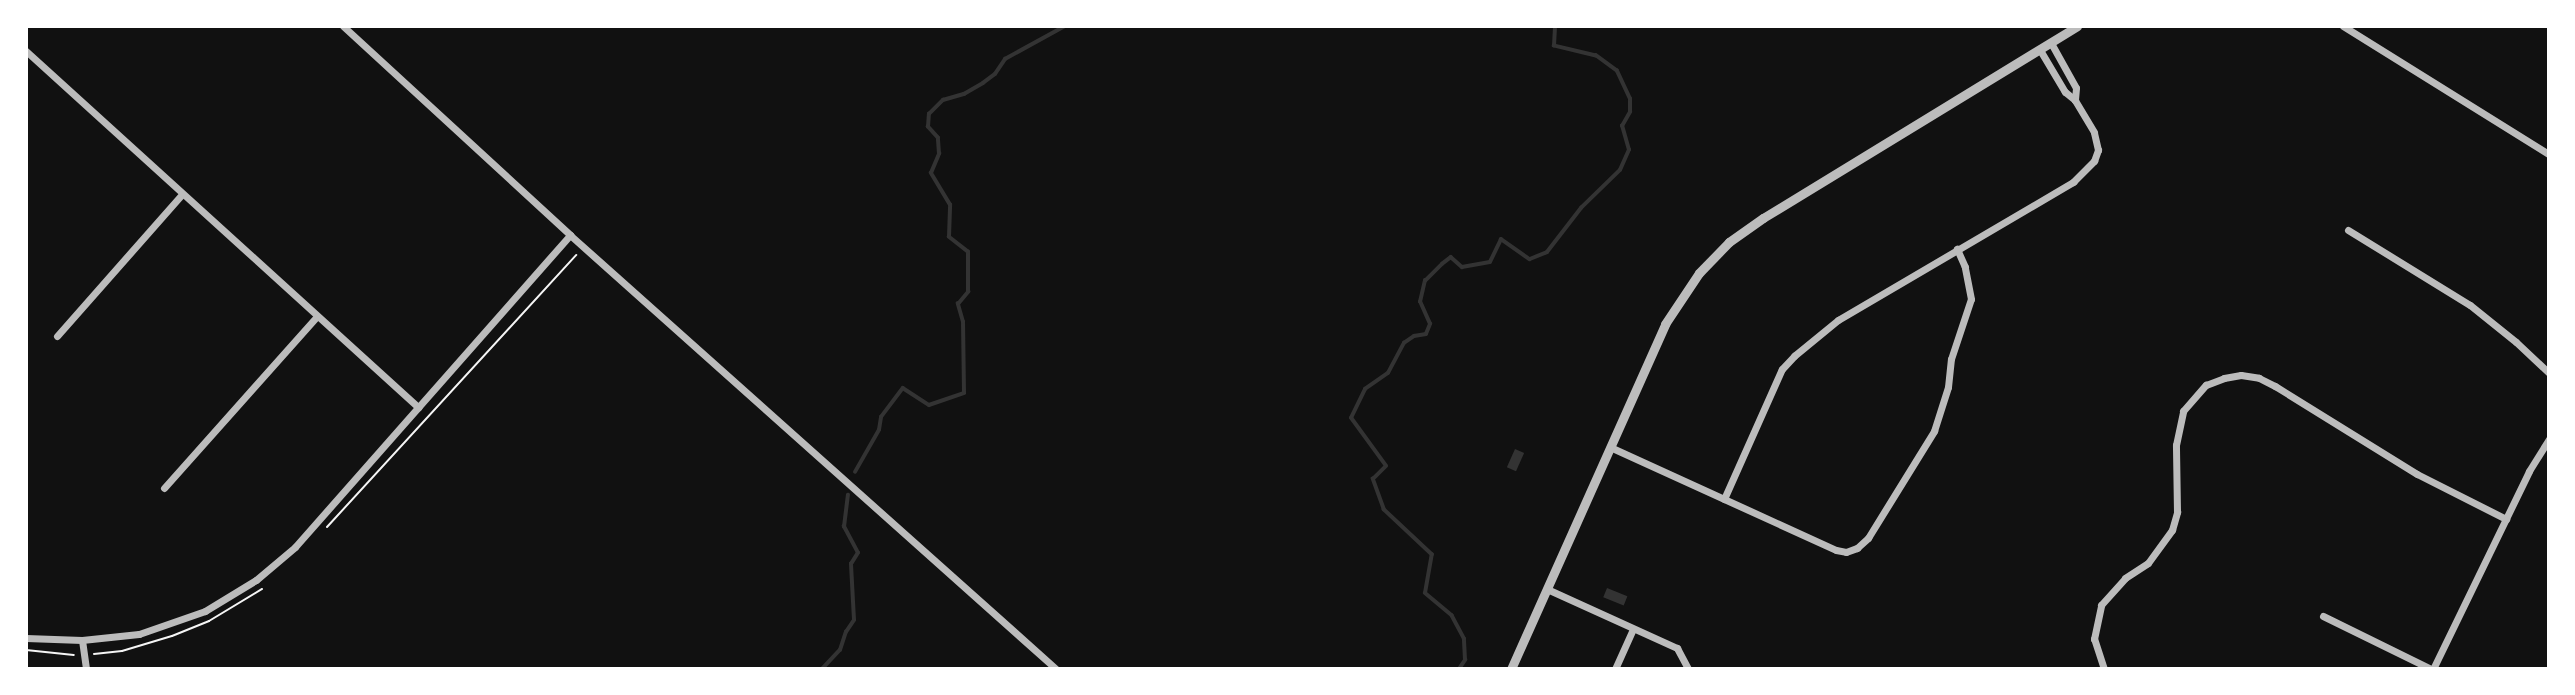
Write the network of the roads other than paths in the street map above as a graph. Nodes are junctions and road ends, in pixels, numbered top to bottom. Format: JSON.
{"nodes":[{"id":1,"x":342,"y":26,"type":"edge"},
{"id":2,"x":2077,"y":26,"type":"edge"},
{"id":3,"x":2343,"y":26,"type":"edge"},
{"id":4,"x":2051,"y":43,"type":"junction"},
{"id":5,"x":2040,"y":50,"type":"junction"},
{"id":6,"x":26,"y":51,"type":"edge"},
{"id":7,"x":2076,"y":100,"type":"junction"},
{"id":8,"x":2549,"y":154,"type":"edge"},
{"id":9,"x":182,"y":194,"type":"junction"},
{"id":10,"x":2348,"y":230,"type":"dead end"},
{"id":11,"x":570,"y":234,"type":"junction"},
{"id":12,"x":1957,"y":249,"type":"junction"},
{"id":13,"x":317,"y":316,"type":"junction"},
{"id":14,"x":57,"y":336,"type":"dead end"},
{"id":15,"x":2549,"y":373,"type":"edge"},
{"id":16,"x":418,"y":407,"type":"junction"},
{"id":17,"x":2549,"y":439,"type":"edge"},
{"id":18,"x":1610,"y":447,"type":"junction"},
{"id":19,"x":164,"y":488,"type":"dead end"},
{"id":20,"x":1724,"y":499,"type":"junction"},
{"id":21,"x":2506,"y":519,"type":"junction"},
{"id":22,"x":1547,"y":589,"type":"junction"},
{"id":23,"x":2323,"y":616,"type":"dead end"},
{"id":24,"x":1633,"y":629,"type":"junction"},
{"id":25,"x":26,"y":638,"type":"edge"},
{"id":26,"x":82,"y":640,"type":"junction"},
{"id":27,"x":86,"y":669,"type":"edge"},
{"id":28,"x":1056,"y":669,"type":"edge"},
{"id":29,"x":1511,"y":669,"type":"edge"},
{"id":30,"x":1615,"y":669,"type":"edge"},
{"id":31,"x":1688,"y":669,"type":"edge"},
{"id":32,"x":2104,"y":669,"type":"edge"},
{"id":33,"x":2432,"y":669,"type":"edge"}],
"edges":[{"from":1,"to":11,"type":"street"},
{"from":2,"to":4,"type":"street"},
{"from":3,"to":8,"type":"street"},
{"from":4,"to":5,"type":"street"},
{"from":4,"to":7,"type":"street"},
{"from":5,"to":7,"type":"street"},
{"from":5,"to":18,"type":"street"},
{"from":6,"to":9,"type":"street"},
{"from":7,"to":12,"type":"street"},
{"from":9,"to":13,"type":"street"},
{"from":9,"to":14,"type":"street"},
{"from":10,"to":15,"type":"street"},
{"from":11,"to":16,"type":"street"},
{"from":11,"to":28,"type":"street"},
{"from":12,"to":20,"type":"street"},
{"from":12,"to":20,"type":"street"},
{"from":13,"to":16,"type":"street"},
{"from":13,"to":19,"type":"street"},
{"from":16,"to":26,"type":"street"},
{"from":17,"to":21,"type":"street"},
{"from":18,"to":20,"type":"street"},
{"from":18,"to":22,"type":"street"},
{"from":21,"to":32,"type":"street"},
{"from":21,"to":33,"type":"street"},
{"from":22,"to":24,"type":"street"},
{"from":22,"to":29,"type":"street"},
{"from":23,"to":33,"type":"street"},
{"from":24,"to":30,"type":"street"},
{"from":24,"to":31,"type":"street"},
{"from":25,"to":26,"type":"street"},
{"from":26,"to":27,"type":"street"}]}
